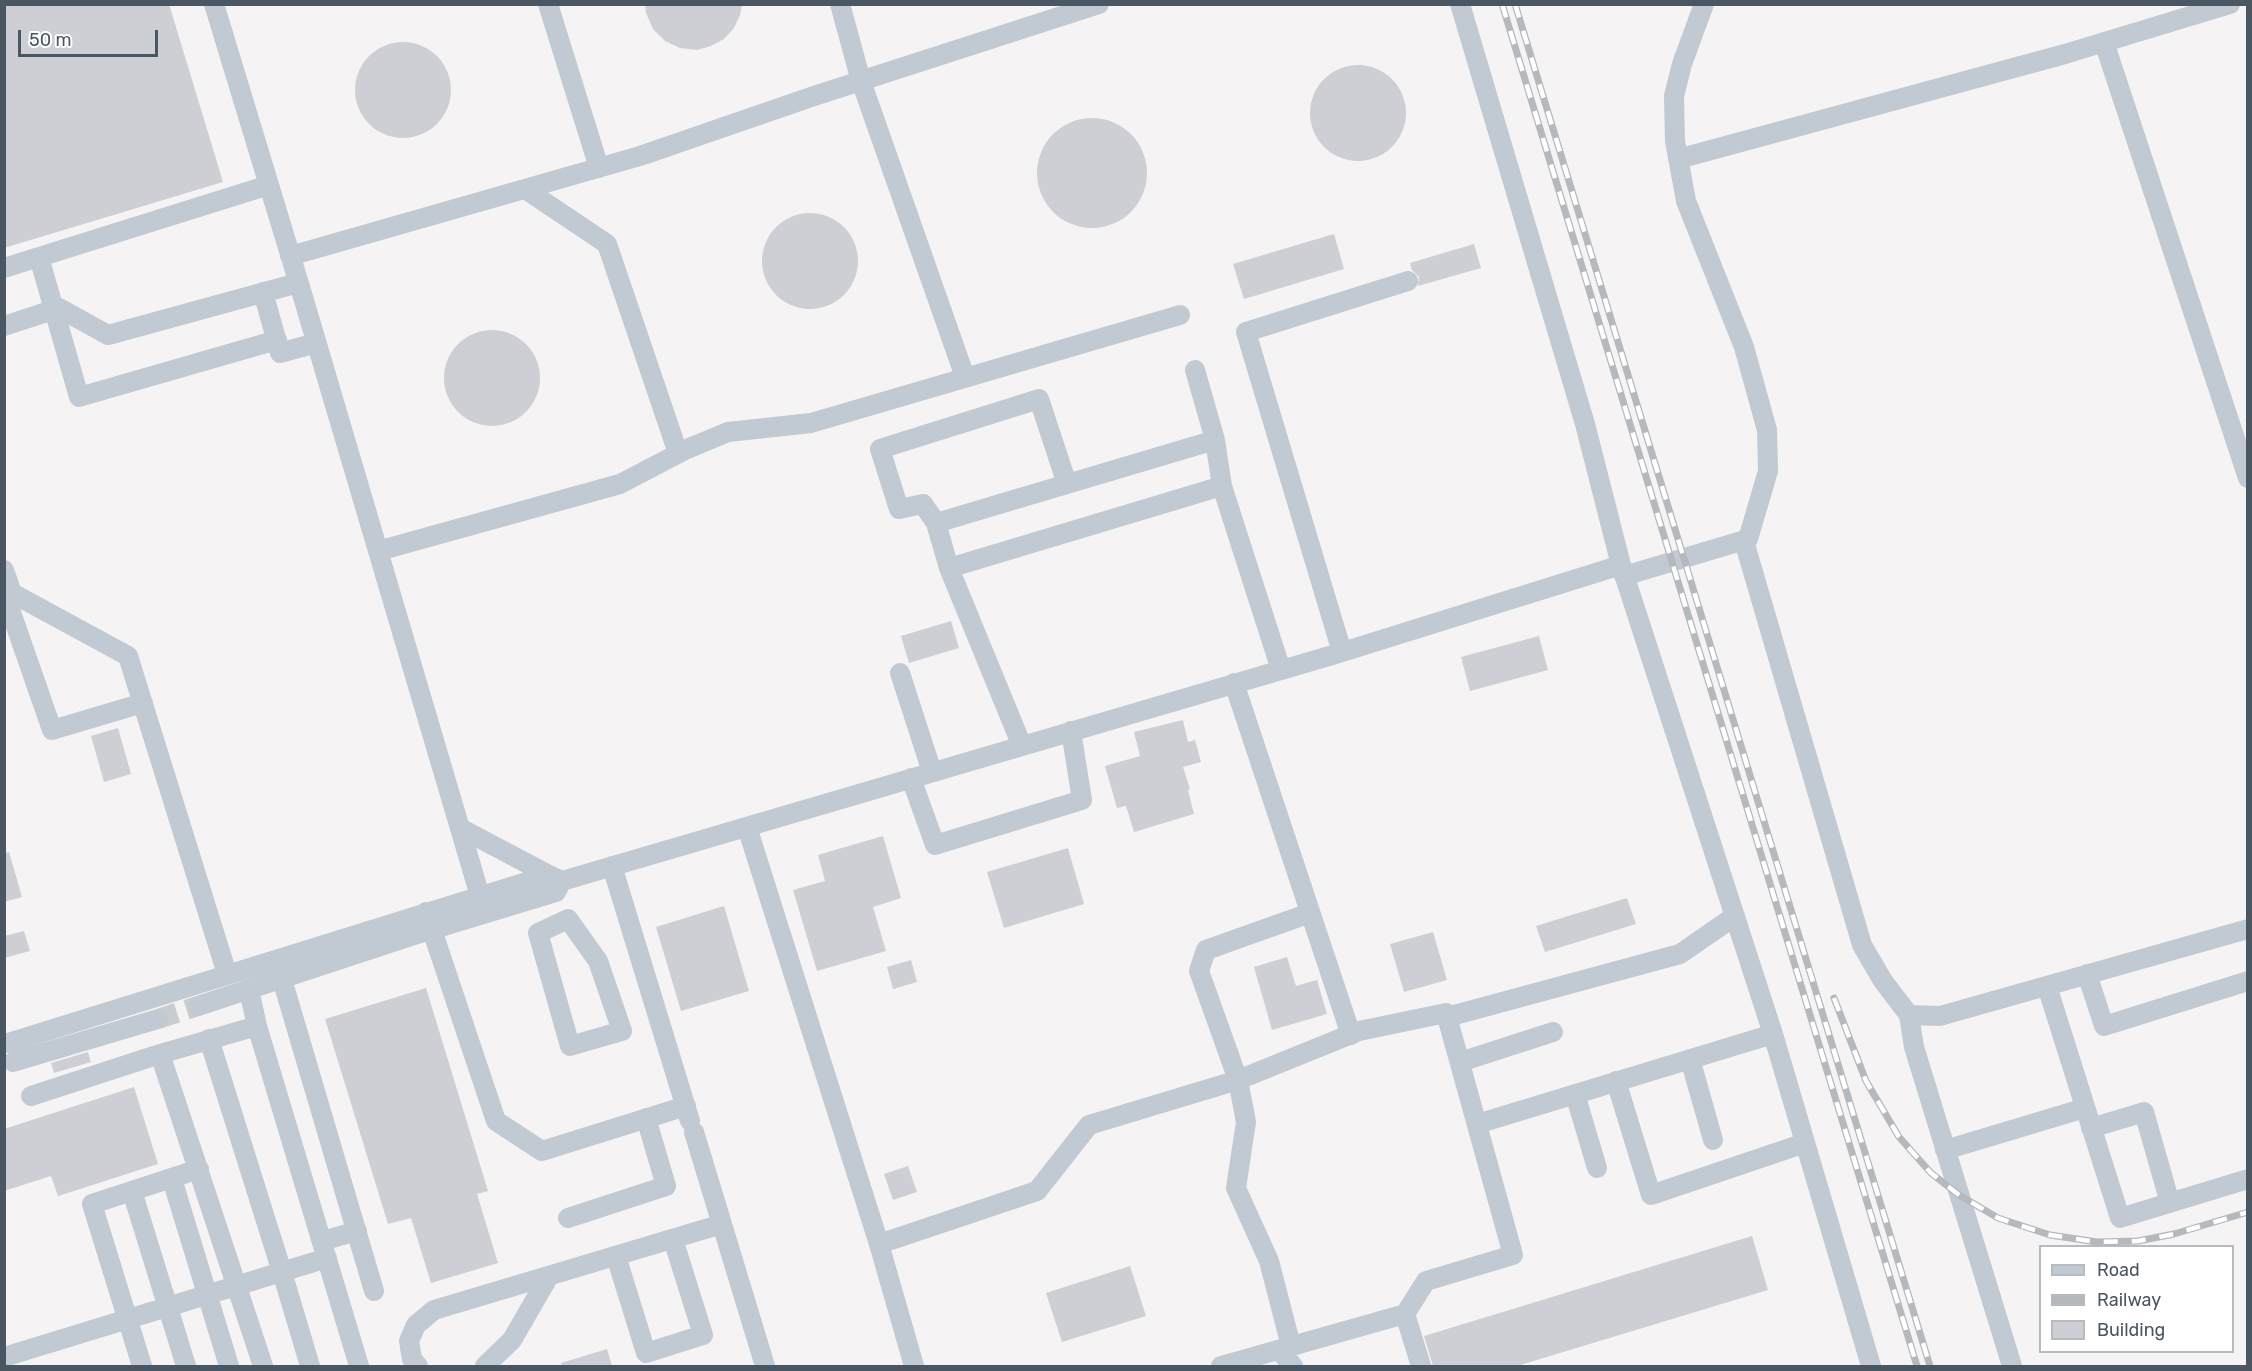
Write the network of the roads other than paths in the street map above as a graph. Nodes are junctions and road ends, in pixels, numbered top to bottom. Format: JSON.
{"nodes":[{"id":1,"x":214,"y":4,"type":"edge"},
{"id":2,"x":548,"y":4,"type":"edge"},
{"id":3,"x":840,"y":4,"type":"edge"},
{"id":4,"x":1099,"y":4,"type":"edge"},
{"id":5,"x":1461,"y":4,"type":"edge"},
{"id":6,"x":1704,"y":4,"type":"edge"},
{"id":7,"x":2230,"y":4,"type":"edge"},
{"id":8,"x":2104,"y":42,"type":"junction"},
{"id":9,"x":861,"y":81,"type":"junction"},
{"id":10,"x":1678,"y":159,"type":"junction"},
{"id":11,"x":599,"y":168,"type":"junction"},
{"id":12,"x":269,"y":185,"type":"junction"},
{"id":13,"x":525,"y":189,"type":"junction"},
{"id":14,"x":290,"y":256,"type":"junction"},
{"id":15,"x":39,"y":257,"type":"junction"},
{"id":16,"x":4,"y":268,"type":"edge"},
{"id":17,"x":1408,"y":281,"type":"dead end"},
{"id":18,"x":298,"y":283,"type":"junction"},
{"id":19,"x":263,"y":292,"type":"junction"},
{"id":20,"x":55,"y":310,"type":"junction"},
{"id":21,"x":1180,"y":315,"type":"dead end"},
{"id":22,"x":4,"y":326,"type":"edge"},
{"id":23,"x":277,"y":340,"type":"junction"},
{"id":24,"x":316,"y":343,"type":"junction"},
{"id":25,"x":1195,"y":370,"type":"dead end"},
{"id":26,"x":965,"y":377,"type":"junction"},
{"id":27,"x":1215,"y":440,"type":"junction"},
{"id":28,"x":678,"y":453,"type":"junction"},
{"id":29,"x":2247,"y":478,"type":"edge"},
{"id":30,"x":1067,"y":484,"type":"junction"},
{"id":31,"x":1222,"y":486,"type":"junction"},
{"id":32,"x":936,"y":523,"type":"junction"},
{"id":33,"x":1744,"y":541,"type":"junction"},
{"id":34,"x":378,"y":551,"type":"junction"},
{"id":35,"x":949,"y":568,"type":"junction"},
{"id":36,"x":4,"y":570,"type":"edge"},
{"id":37,"x":1623,"y":571,"type":"junction"},
{"id":38,"x":7,"y":595,"type":"edge"},
{"id":39,"x":1342,"y":652,"type":"junction"},
{"id":40,"x":1281,"y":670,"type":"junction"},
{"id":41,"x":900,"y":673,"type":"dead end"},
{"id":42,"x":1234,"y":684,"type":"junction"},
{"id":43,"x":143,"y":703,"type":"junction"},
{"id":44,"x":1071,"y":731,"type":"junction"},
{"id":45,"x":1022,"y":746,"type":"junction"},
{"id":46,"x":932,"y":772,"type":"junction"},
{"id":47,"x":911,"y":778,"type":"junction"},
{"id":48,"x":747,"y":827,"type":"junction"},
{"id":49,"x":460,"y":828,"type":"junction"},
{"id":50,"x":612,"y":866,"type":"junction"},
{"id":51,"x":554,"y":883,"type":"junction"},
{"id":52,"x":480,"y":896,"type":"junction"},
{"id":53,"x":1310,"y":913,"type":"junction"},
{"id":54,"x":1735,"y":916,"type":"junction"},
{"id":55,"x":429,"y":921,"type":"junction"},
{"id":56,"x":559,"y":923,"type":"junction"},
{"id":57,"x":2247,"y":929,"type":"edge"},
{"id":58,"x":227,"y":974,"type":"junction"},
{"id":59,"x":2087,"y":974,"type":"junction"},
{"id":60,"x":282,"y":979,"type":"junction"},
{"id":61,"x":2247,"y":981,"type":"edge"},
{"id":62,"x":2047,"y":986,"type":"junction"},
{"id":63,"x":249,"y":990,"type":"junction"},
{"id":64,"x":198,"y":1006,"type":"tunnel mouth"},
{"id":65,"x":1909,"y":1015,"type":"junction"},
{"id":66,"x":1447,"y":1017,"type":"junction"},
{"id":67,"x":158,"y":1018,"type":"tunnel mouth"},
{"id":68,"x":257,"y":1026,"type":"junction"},
{"id":69,"x":1553,"y":1032,"type":"dead end"},
{"id":70,"x":1773,"y":1034,"type":"junction"},
{"id":71,"x":1351,"y":1035,"type":"junction"},
{"id":72,"x":209,"y":1039,"type":"junction"},
{"id":73,"x":8,"y":1043,"type":"dead end"},
{"id":74,"x":160,"y":1054,"type":"junction"},
{"id":75,"x":1690,"y":1059,"type":"junction"},
{"id":76,"x":13,"y":1062,"type":"dead end"},
{"id":77,"x":1460,"y":1062,"type":"junction"},
{"id":78,"x":1238,"y":1080,"type":"junction"},
{"id":79,"x":1616,"y":1081,"type":"junction"},
{"id":80,"x":1575,"y":1094,"type":"junction"},
{"id":81,"x":31,"y":1096,"type":"dead end"},
{"id":82,"x":2085,"y":1108,"type":"junction"},
{"id":83,"x":646,"y":1118,"type":"junction"},
{"id":84,"x":690,"y":1119,"type":"junction"},
{"id":85,"x":1477,"y":1124,"type":"junction"},
{"id":86,"x":2091,"y":1128,"type":"junction"},
{"id":87,"x":1713,"y":1140,"type":"dead end"},
{"id":88,"x":1805,"y":1143,"type":"junction"},
{"id":89,"x":1946,"y":1150,"type":"junction"},
{"id":90,"x":1597,"y":1168,"type":"dead end"},
{"id":91,"x":199,"y":1169,"type":"junction"},
{"id":92,"x":172,"y":1179,"type":"junction"},
{"id":93,"x":2247,"y":1179,"type":"edge"},
{"id":94,"x":132,"y":1191,"type":"junction"},
{"id":95,"x":2170,"y":1203,"type":"junction"},
{"id":96,"x":568,"y":1218,"type":"dead end"},
{"id":97,"x":722,"y":1224,"type":"junction"},
{"id":98,"x":357,"y":1231,"type":"junction"},
{"id":99,"x":673,"y":1239,"type":"junction"},
{"id":100,"x":879,"y":1244,"type":"junction"},
{"id":101,"x":325,"y":1249,"type":"junction"},
{"id":102,"x":616,"y":1256,"type":"junction"},
{"id":103,"x":282,"y":1272,"type":"junction"},
{"id":104,"x":549,"y":1276,"type":"junction"},
{"id":105,"x":237,"y":1286,"type":"junction"},
{"id":106,"x":374,"y":1291,"type":"dead end"},
{"id":107,"x":207,"y":1295,"type":"junction"},
{"id":108,"x":168,"y":1308,"type":"junction"},
{"id":109,"x":1405,"y":1314,"type":"junction"},
{"id":110,"x":128,"y":1320,"type":"junction"},
{"id":111,"x":1285,"y":1348,"type":"junction"},
{"id":112,"x":4,"y":1357,"type":"edge"},
{"id":113,"x":142,"y":1366,"type":"edge"},
{"id":114,"x":186,"y":1366,"type":"edge"},
{"id":115,"x":229,"y":1366,"type":"edge"},
{"id":116,"x":263,"y":1366,"type":"edge"},
{"id":117,"x":310,"y":1366,"type":"edge"},
{"id":118,"x":359,"y":1366,"type":"edge"},
{"id":119,"x":418,"y":1366,"type":"edge"},
{"id":120,"x":485,"y":1366,"type":"edge"},
{"id":121,"x":765,"y":1366,"type":"edge"},
{"id":122,"x":914,"y":1366,"type":"edge"},
{"id":123,"x":1221,"y":1366,"type":"edge"},
{"id":124,"x":1293,"y":1366,"type":"edge"},
{"id":125,"x":1421,"y":1366,"type":"edge"},
{"id":126,"x":1871,"y":1366,"type":"edge"},
{"id":127,"x":2012,"y":1366,"type":"edge"}],
"edges":[{"from":1,"to":12,"type":"lane"},
{"from":2,"to":11,"type":"lane"},
{"from":3,"to":9,"type":"lane"},
{"from":4,"to":9,"type":"lane"},
{"from":5,"to":37,"type":"lane"},
{"from":6,"to":10,"type":"lane"},
{"from":7,"to":8,"type":"lane"},
{"from":8,"to":10,"type":"lane"},
{"from":8,"to":29,"type":"lane"},
{"from":9,"to":11,"type":"lane"},
{"from":9,"to":26,"type":"lane"},
{"from":10,"to":33,"type":"lane"},
{"from":11,"to":13,"type":"lane"},
{"from":12,"to":14,"type":"lane"},
{"from":12,"to":15,"type":"lane"},
{"from":13,"to":14,"type":"lane"},
{"from":13,"to":28,"type":"lane"},
{"from":14,"to":18,"type":"lane"},
{"from":15,"to":16,"type":"lane"},
{"from":15,"to":20,"type":"lane"},
{"from":17,"to":39,"type":"lane"},
{"from":18,"to":19,"type":"lane"},
{"from":18,"to":24,"type":"lane"},
{"from":19,"to":20,"type":"lane"},
{"from":19,"to":23,"type":"lane"},
{"from":20,"to":22,"type":"lane"},
{"from":20,"to":23,"type":"lane"},
{"from":21,"to":26,"type":"lane"},
{"from":23,"to":24,"type":"lane"},
{"from":24,"to":34,"type":"lane"},
{"from":25,"to":27,"type":"lane"},
{"from":26,"to":28,"type":"lane"},
{"from":27,"to":30,"type":"lane"},
{"from":27,"to":31,"type":"lane"},
{"from":28,"to":34,"type":"lane"},
{"from":30,"to":32,"type":"lane"},
{"from":30,"to":32,"type":"lane"},
{"from":31,"to":35,"type":"lane"},
{"from":31,"to":40,"type":"lane"},
{"from":32,"to":35,"type":"lane"},
{"from":33,"to":37,"type":"lane"},
{"from":33,"to":65,"type":"lane"},
{"from":34,"to":49,"type":"lane"},
{"from":35,"to":45,"type":"lane"},
{"from":36,"to":38,"type":"lane"},
{"from":37,"to":39,"type":"lane"},
{"from":37,"to":54,"type":"lane"},
{"from":38,"to":43,"type":"lane"},
{"from":38,"to":43,"type":"lane"},
{"from":39,"to":40,"type":"lane"},
{"from":40,"to":42,"type":"lane"},
{"from":41,"to":46,"type":"lane"},
{"from":42,"to":44,"type":"lane"},
{"from":42,"to":53,"type":"lane"},
{"from":43,"to":58,"type":"lane"},
{"from":44,"to":45,"type":"lane"},
{"from":44,"to":47,"type":"lane"},
{"from":45,"to":46,"type":"lane"},
{"from":46,"to":47,"type":"lane"},
{"from":47,"to":48,"type":"lane"},
{"from":48,"to":50,"type":"lane"},
{"from":48,"to":100,"type":"lane"},
{"from":49,"to":51,"type":"lane"},
{"from":49,"to":52,"type":"lane"},
{"from":50,"to":51,"type":"lane"},
{"from":50,"to":84,"type":"lane"},
{"from":51,"to":52,"type":"lane"},
{"from":51,"to":55,"type":"lane"},
{"from":51,"to":56,"type":"lane"},
{"from":52,"to":55,"type":"lane"},
{"from":53,"to":71,"type":"lane"},
{"from":53,"to":78,"type":"lane"},
{"from":54,"to":66,"type":"lane"},
{"from":54,"to":70,"type":"lane"},
{"from":55,"to":58,"type":"lane"},
{"from":55,"to":60,"type":"lane"},
{"from":55,"to":83,"type":"lane"},
{"from":56,"to":56,"type":"lane"},
{"from":57,"to":59,"type":"lane"},
{"from":58,"to":73,"type":"lane"},
{"from":59,"to":61,"type":"lane"},
{"from":59,"to":62,"type":"lane"},
{"from":60,"to":63,"type":"lane"},
{"from":60,"to":98,"type":"lane"},
{"from":62,"to":65,"type":"lane"},
{"from":62,"to":82,"type":"lane"},
{"from":63,"to":64,"type":"lane"},
{"from":63,"to":68,"type":"lane"},
{"from":65,"to":89,"type":"lane"},
{"from":66,"to":71,"type":"lane"},
{"from":66,"to":77,"type":"lane"},
{"from":67,"to":76,"type":"lane"},
{"from":68,"to":72,"type":"lane"},
{"from":68,"to":101,"type":"lane"},
{"from":69,"to":77,"type":"lane"},
{"from":70,"to":75,"type":"lane"},
{"from":70,"to":88,"type":"lane"},
{"from":71,"to":78,"type":"lane"},
{"from":72,"to":74,"type":"lane"},
{"from":72,"to":103,"type":"lane"},
{"from":74,"to":81,"type":"lane"},
{"from":74,"to":91,"type":"lane"},
{"from":75,"to":79,"type":"lane"},
{"from":75,"to":87,"type":"lane"},
{"from":77,"to":85,"type":"lane"},
{"from":78,"to":100,"type":"lane"},
{"from":78,"to":111,"type":"lane"},
{"from":79,"to":80,"type":"lane"},
{"from":79,"to":88,"type":"lane"},
{"from":80,"to":85,"type":"lane"},
{"from":80,"to":90,"type":"lane"},
{"from":82,"to":86,"type":"lane"},
{"from":82,"to":89,"type":"lane"},
{"from":83,"to":84,"type":"lane"},
{"from":83,"to":96,"type":"lane"},
{"from":84,"to":97,"type":"lane"},
{"from":85,"to":109,"type":"lane"},
{"from":86,"to":95,"type":"lane"},
{"from":86,"to":95,"type":"lane"},
{"from":88,"to":126,"type":"lane"},
{"from":89,"to":127,"type":"lane"},
{"from":91,"to":92,"type":"lane"},
{"from":91,"to":105,"type":"lane"},
{"from":92,"to":94,"type":"lane"},
{"from":92,"to":107,"type":"lane"},
{"from":93,"to":95,"type":"lane"},
{"from":94,"to":108,"type":"lane"},
{"from":94,"to":110,"type":"lane"},
{"from":97,"to":99,"type":"lane"},
{"from":97,"to":121,"type":"lane"},
{"from":98,"to":101,"type":"lane"},
{"from":98,"to":106,"type":"lane"},
{"from":99,"to":102,"type":"lane"},
{"from":99,"to":102,"type":"lane"},
{"from":100,"to":122,"type":"lane"},
{"from":101,"to":103,"type":"lane"},
{"from":101,"to":118,"type":"lane"},
{"from":102,"to":104,"type":"lane"},
{"from":103,"to":105,"type":"lane"},
{"from":103,"to":117,"type":"lane"},
{"from":104,"to":119,"type":"lane"},
{"from":104,"to":120,"type":"lane"},
{"from":105,"to":107,"type":"lane"},
{"from":105,"to":116,"type":"lane"},
{"from":107,"to":108,"type":"lane"},
{"from":107,"to":115,"type":"lane"},
{"from":108,"to":110,"type":"lane"},
{"from":108,"to":114,"type":"lane"},
{"from":109,"to":111,"type":"lane"},
{"from":109,"to":125,"type":"lane"},
{"from":110,"to":112,"type":"lane"},
{"from":110,"to":113,"type":"lane"},
{"from":111,"to":123,"type":"lane"},
{"from":111,"to":124,"type":"lane"}]}
